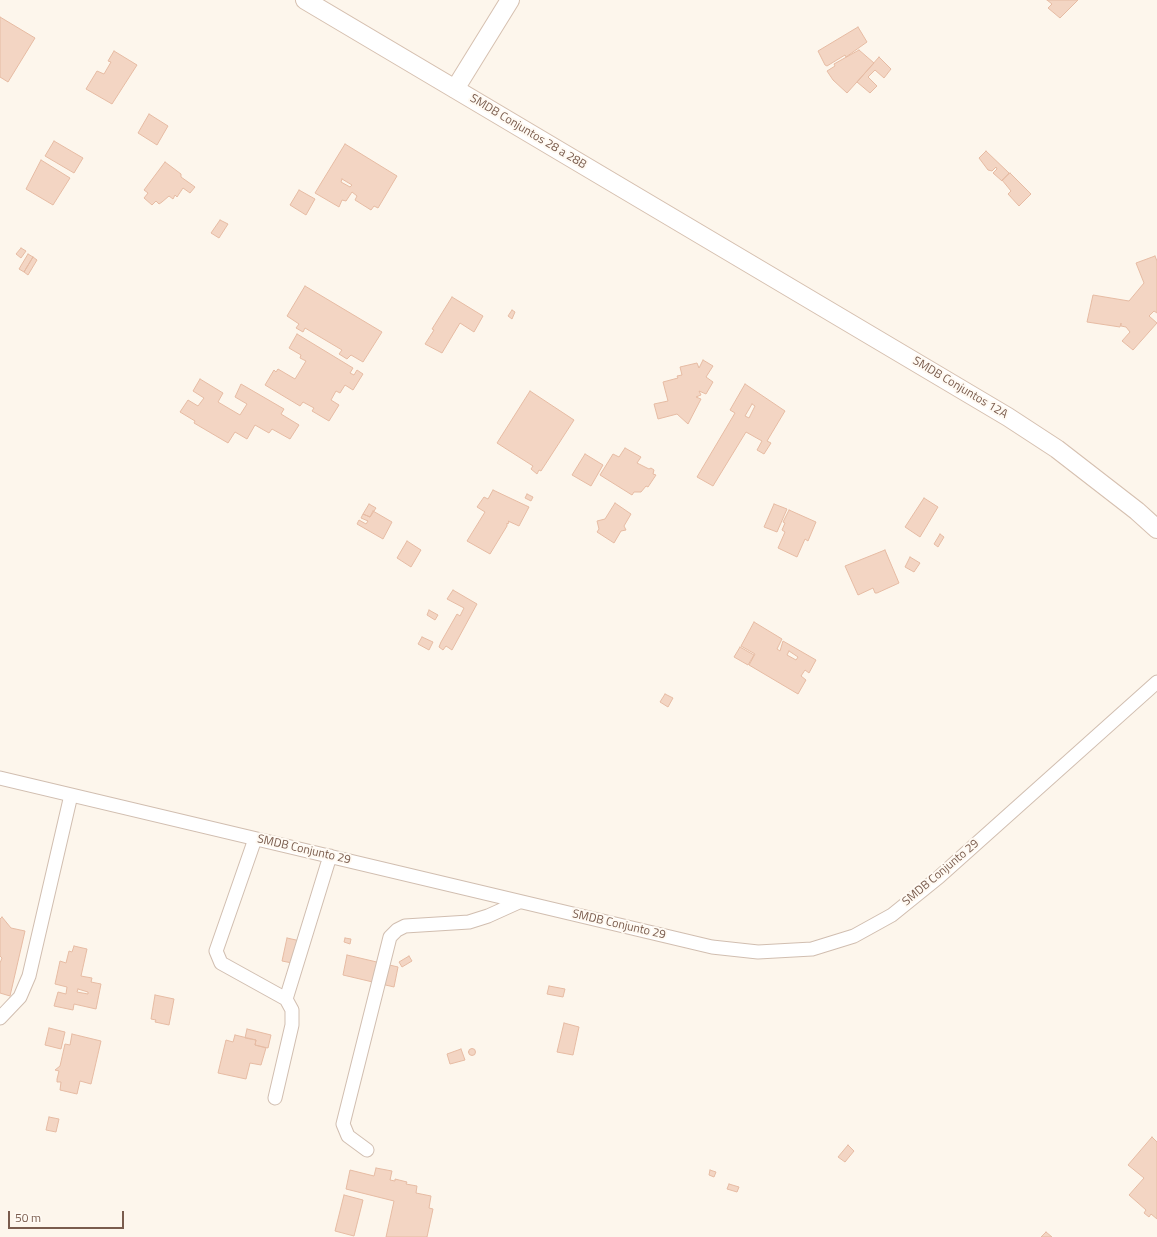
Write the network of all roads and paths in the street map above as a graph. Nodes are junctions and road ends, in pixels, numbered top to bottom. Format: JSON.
{"nodes":[{"id":1,"x":305,"y":0,"type":"edge"},
{"id":2,"x":510,"y":0,"type":"edge"},
{"id":3,"x":454,"y":89,"type":"junction"},
{"id":4,"x":752,"y":264,"type":"joint"},
{"id":5,"x":1157,"y":529,"type":"edge"},
{"id":6,"x":1157,"y":682,"type":"edge"},
{"id":7,"x":0,"y":778,"type":"edge"},
{"id":8,"x":72,"y":795,"type":"junction"},
{"id":9,"x":255,"y":839,"type":"junction"},
{"id":10,"x":330,"y":856,"type":"junction"},
{"id":11,"x":519,"y":902,"type":"junction"},
{"id":12,"x":286,"y":999,"type":"junction"},
{"id":13,"x":0,"y":1018,"type":"edge"},
{"id":14,"x":275,"y":1098,"type":"dead end"},
{"id":15,"x":367,"y":1150,"type":"dead end"}],
"edges":[{"from":1,"to":3,"type":"street","name":"SMDB Conjuntos 28 a 28B"},
{"from":2,"to":3,"type":"street"},
{"from":3,"to":4,"type":"street","name":"SMDB Conjuntos 28 a 28B"},
{"from":4,"to":5,"type":"street","name":"SMDB Conjuntos 12A"},
{"from":6,"to":11,"type":"street","name":"SMDB Conjunto 29"},
{"from":7,"to":8,"type":"street","name":"SMDB Conjunto 29"},
{"from":8,"to":9,"type":"street","name":"SMDB Conjunto 29"},
{"from":8,"to":13,"type":"street"},
{"from":9,"to":10,"type":"street","name":"SMDB Conjunto 29"},
{"from":9,"to":12,"type":"street"},
{"from":10,"to":11,"type":"street","name":"SMDB Conjunto 29"},
{"from":10,"to":12,"type":"street"},
{"from":11,"to":15,"type":"street"},
{"from":12,"to":14,"type":"street"}]}
